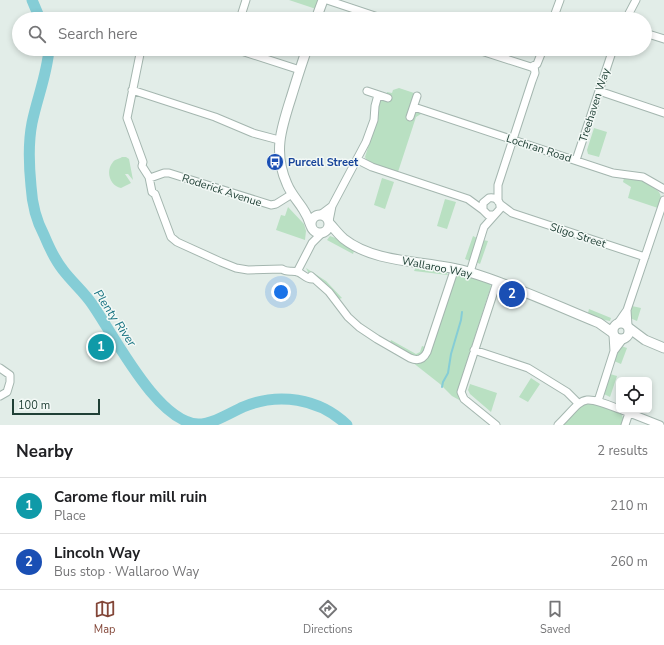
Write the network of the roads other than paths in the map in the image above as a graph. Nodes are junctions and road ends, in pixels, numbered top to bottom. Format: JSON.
{"nodes":[{"id":1,"x":246,"y":0,"type":"edge"},
{"id":2,"x":323,"y":0,"type":"edge"},
{"id":3,"x":327,"y":0,"type":"edge"},
{"id":4,"x":560,"y":0,"type":"edge"},
{"id":5,"x":636,"y":0,"type":"edge"},
{"id":6,"x":242,"y":12,"type":"edge"},
{"id":7,"x":319,"y":12,"type":"edge"},
{"id":8,"x":363,"y":12,"type":"edge"},
{"id":9,"x":556,"y":12,"type":"edge"},
{"id":10,"x":630,"y":12,"type":"edge"},
{"id":11,"x":652,"y":35,"type":"edge"},
{"id":12,"x":664,"y":39,"type":"edge"},
{"id":13,"x":139,"y":56,"type":"edge"},
{"id":14,"x":257,"y":56,"type":"edge"},
{"id":15,"x":305,"y":56,"type":"edge"},
{"id":16,"x":499,"y":56,"type":"edge"},
{"id":17,"x":540,"y":56,"type":"edge"},
{"id":18,"x":611,"y":56,"type":"edge"},
{"id":19,"x":533,"y":66,"type":"junction"},
{"id":20,"x":300,"y":70,"type":"junction"},
{"id":21,"x":132,"y":90,"type":"junction"},
{"id":22,"x":368,"y":91,"type":"dead end"},
{"id":23,"x":599,"y":92,"type":"junction"},
{"id":24,"x":378,"y":94,"type":"junction"},
{"id":25,"x":417,"y":96,"type":"dead end"},
{"id":26,"x":388,"y":98,"type":"dead end"},
{"id":27,"x":414,"y":107,"type":"junction"},
{"id":28,"x":664,"y":113,"type":"edge"},
{"id":29,"x":410,"y":117,"type":"dead end"},
{"id":30,"x":279,"y":140,"type":"junction"},
{"id":31,"x":513,"y":140,"type":"junction"},
{"id":32,"x":358,"y":160,"type":"junction"},
{"id":33,"x":576,"y":160,"type":"junction"},
{"id":34,"x":151,"y":177,"type":"junction"},
{"id":35,"x":498,"y":185,"type":"junction"},
{"id":36,"x":664,"y":189,"type":"edge"},
{"id":37,"x":292,"y":194,"type":"junction"},
{"id":38,"x":487,"y":198,"type":"junction"},
{"id":39,"x":468,"y":199,"type":"junction"},
{"id":40,"x":664,"y":200,"type":"edge"},
{"id":41,"x":499,"y":203,"type":"junction"},
{"id":42,"x":332,"y":206,"type":"junction"},
{"id":43,"x":303,"y":208,"type":"junction"},
{"id":44,"x":484,"y":211,"type":"junction"},
{"id":45,"x":512,"y":213,"type":"junction"},
{"id":46,"x":319,"y":215,"type":"junction"},
{"id":47,"x":494,"y":215,"type":"junction"},
{"id":48,"x":329,"y":222,"type":"junction"},
{"id":49,"x":312,"y":227,"type":"junction"},
{"id":50,"x":484,"y":227,"type":"junction"},
{"id":51,"x":322,"y":233,"type":"junction"},
{"id":52,"x":342,"y":237,"type":"junction"},
{"id":53,"x":312,"y":243,"type":"junction"},
{"id":54,"x":645,"y":257,"type":"junction"},
{"id":55,"x":455,"y":268,"type":"junction"},
{"id":56,"x":298,"y":270,"type":"junction"},
{"id":57,"x":470,"y":272,"type":"junction"},
{"id":58,"x":497,"y":282,"type":"junction"},
{"id":59,"x":627,"y":310,"type":"junction"},
{"id":60,"x":600,"y":323,"type":"junction"},
{"id":61,"x":617,"y":323,"type":"junction"},
{"id":62,"x":628,"y":327,"type":"junction"},
{"id":63,"x":613,"y":334,"type":"junction"},
{"id":64,"x":624,"y":339,"type":"junction"},
{"id":65,"x":645,"y":340,"type":"junction"},
{"id":66,"x":664,"y":348,"type":"edge"},
{"id":67,"x":474,"y":350,"type":"junction"},
{"id":68,"x":614,"y":351,"type":"junction"},
{"id":69,"x":0,"y":368,"type":"edge"},
{"id":70,"x":0,"y":396,"type":"edge"},
{"id":71,"x":598,"y":401,"type":"junction"},
{"id":72,"x":578,"y":403,"type":"junction"},
{"id":73,"x":616,"y":408,"type":"edge"},
{"id":74,"x":626,"y":413,"type":"edge"},
{"id":75,"x":631,"y":413,"type":"edge"},
{"id":76,"x":496,"y":425,"type":"edge"},
{"id":77,"x":558,"y":425,"type":"edge"},
{"id":78,"x":625,"y":425,"type":"edge"},
{"id":79,"x":660,"y":425,"type":"edge"}],
"edges":[{"from":1,"to":6,"type":"street"},
{"from":2,"to":7,"type":"street"},
{"from":3,"to":8,"type":"street"},
{"from":4,"to":9,"type":"street"},
{"from":5,"to":10,"type":"street"},
{"from":11,"to":12,"type":"street"},
{"from":13,"to":21,"type":"street"},
{"from":14,"to":20,"type":"street"},
{"from":15,"to":20,"type":"street"},
{"from":16,"to":19,"type":"street"},
{"from":17,"to":19,"type":"street"},
{"from":18,"to":23,"type":"street","name":"Treehaven Way"},
{"from":19,"to":31,"type":"street"},
{"from":20,"to":30,"type":"street"},
{"from":21,"to":30,"type":"street"},
{"from":21,"to":34,"type":"street"},
{"from":22,"to":24,"type":"street"},
{"from":23,"to":28,"type":"street"},
{"from":23,"to":33,"type":"street","name":"Treehaven Way"},
{"from":24,"to":26,"type":"street"},
{"from":24,"to":32,"type":"street"},
{"from":25,"to":27,"type":"street"},
{"from":27,"to":29,"type":"street"},
{"from":27,"to":31,"type":"street","name":"Lochran Road"},
{"from":30,"to":37,"type":"street"},
{"from":31,"to":33,"type":"street","name":"Lochran Road"},
{"from":31,"to":35,"type":"street"},
{"from":32,"to":39,"type":"street"},
{"from":32,"to":42,"type":"street"},
{"from":33,"to":36,"type":"street","name":"Lochran Road"},
{"from":34,"to":37,"type":"street","name":"Roderick Avenue"},
{"from":34,"to":56,"type":"street"},
{"from":35,"to":38,"type":"street"},
{"from":35,"to":41,"type":"street"},
{"from":37,"to":43,"type":"street"},
{"from":38,"to":39,"type":"street"},
{"from":38,"to":41,"type":"street"},
{"from":38,"to":44,"type":"street"},
{"from":39,"to":44,"type":"street"},
{"from":40,"to":54,"type":"street"},
{"from":41,"to":45,"type":"street","name":"Sligo Street"},
{"from":41,"to":47,"type":"street"},
{"from":42,"to":46,"type":"street"},
{"from":42,"to":48,"type":"street"},
{"from":43,"to":46,"type":"street"},
{"from":43,"to":49,"type":"street"},
{"from":44,"to":47,"type":"street"},
{"from":44,"to":50,"type":"street"},
{"from":45,"to":47,"type":"street","name":"Sligo Street"},
{"from":45,"to":54,"type":"street","name":"Sligo Street"},
{"from":46,"to":48,"type":"street"},
{"from":46,"to":49,"type":"street"},
{"from":47,"to":50,"type":"street"},
{"from":48,"to":51,"type":"street"},
{"from":48,"to":52,"type":"street","name":"Wallaroo Way"},
{"from":49,"to":51,"type":"street"},
{"from":49,"to":53,"type":"street"},
{"from":50,"to":57,"type":"street"},
{"from":51,"to":52,"type":"street","name":"Wallaroo Way"},
{"from":51,"to":53,"type":"street"},
{"from":52,"to":55,"type":"street","name":"Wallaroo Way"},
{"from":53,"to":56,"type":"street"},
{"from":54,"to":59,"type":"street"},
{"from":55,"to":56,"type":"street"},
{"from":55,"to":57,"type":"street","name":"Wallaroo Way"},
{"from":57,"to":58,"type":"street","name":"Wallaroo Way"},
{"from":58,"to":60,"type":"street","name":"Wallaroo Way"},
{"from":58,"to":67,"type":"street"},
{"from":59,"to":61,"type":"street"},
{"from":59,"to":62,"type":"street"},
{"from":60,"to":61,"type":"street","name":"Wallaroo Way"},
{"from":60,"to":63,"type":"street","name":"Wallaroo Way"},
{"from":61,"to":62,"type":"street"},
{"from":61,"to":63,"type":"street"},
{"from":62,"to":64,"type":"street"},
{"from":62,"to":65,"type":"street"},
{"from":63,"to":64,"type":"street"},
{"from":63,"to":68,"type":"street"},
{"from":64,"to":65,"type":"street"},
{"from":64,"to":68,"type":"street"},
{"from":65,"to":66,"type":"street"},
{"from":67,"to":72,"type":"street"},
{"from":67,"to":76,"type":"street"},
{"from":68,"to":71,"type":"street"},
{"from":69,"to":70,"type":"street"},
{"from":71,"to":72,"type":"street"},
{"from":71,"to":73,"type":"street"},
{"from":72,"to":77,"type":"street"},
{"from":74,"to":78,"type":"street"},
{"from":75,"to":79,"type":"street"}]}
